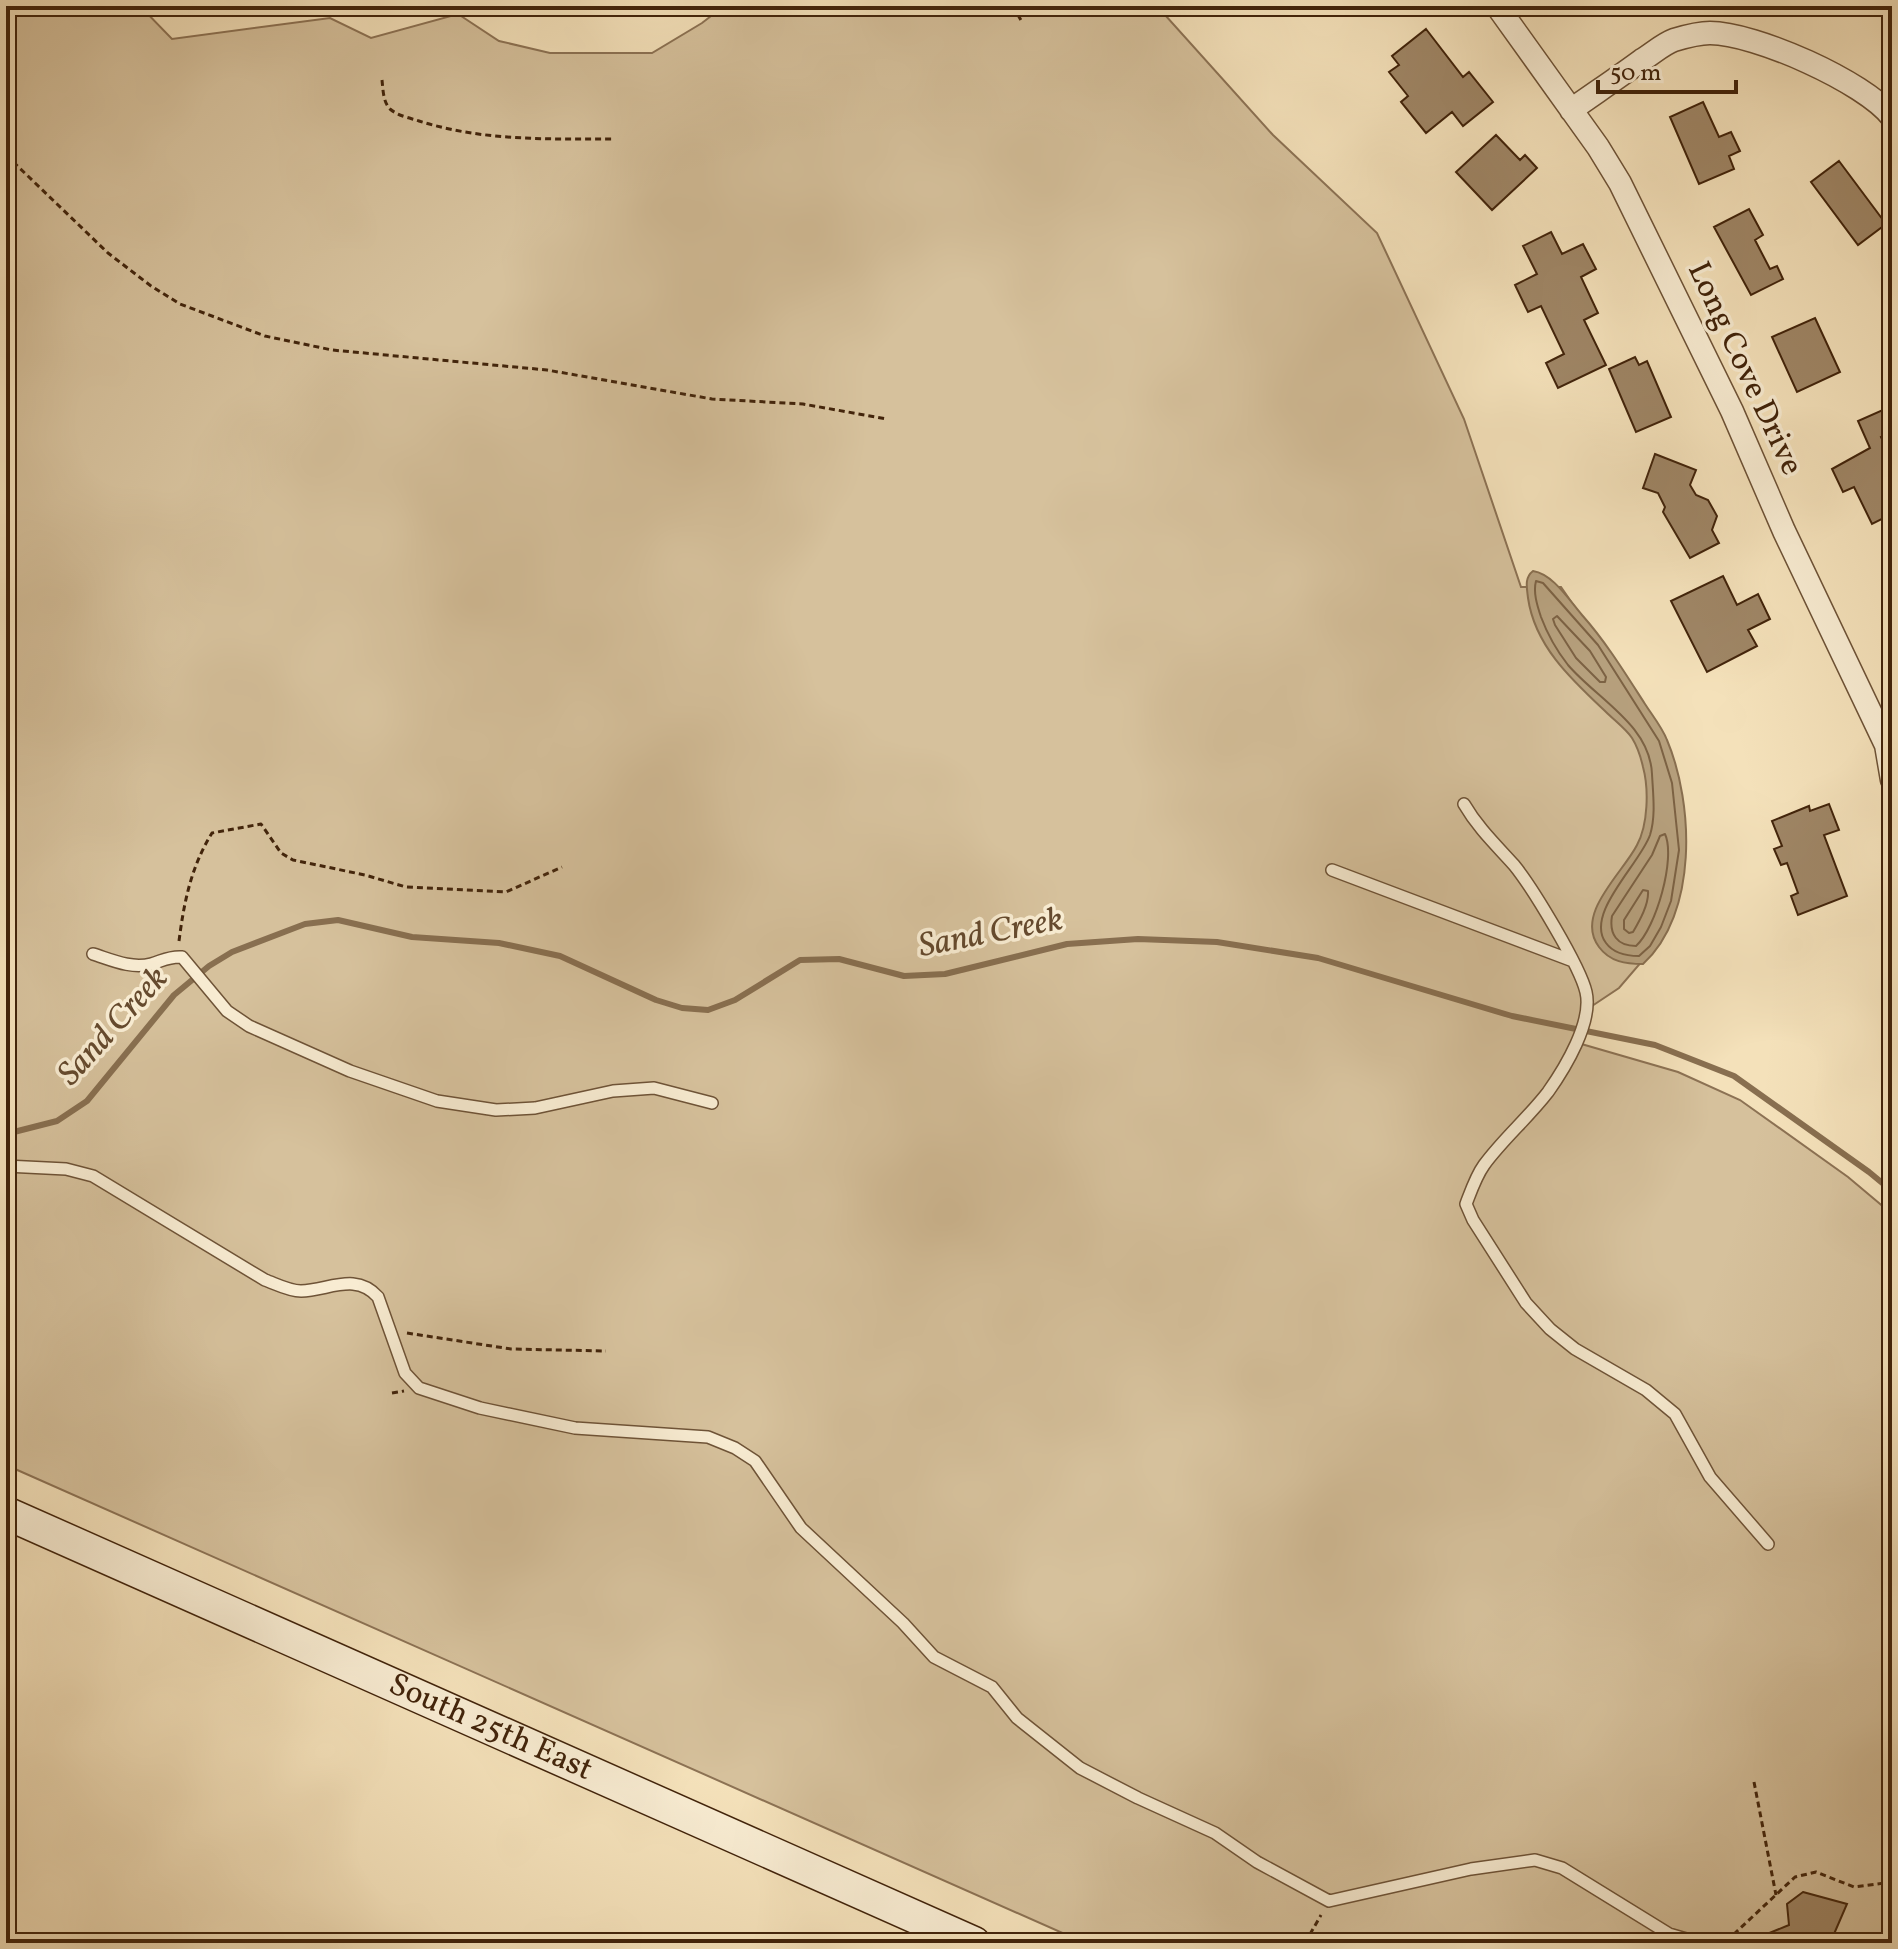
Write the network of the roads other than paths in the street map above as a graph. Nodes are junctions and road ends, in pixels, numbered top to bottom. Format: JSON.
{"nodes":[{"id":1,"x":1497,"y":6,"type":"edge"},
{"id":2,"x":1571,"y":110,"type":"junction"},
{"id":3,"x":1892,"y":117,"type":"edge"},
{"id":4,"x":1892,"y":780,"type":"edge"},
{"id":5,"x":1464,"y":804,"type":"dead end"},
{"id":6,"x":1332,"y":870,"type":"dead end"},
{"id":7,"x":93,"y":954,"type":"dead end"},
{"id":8,"x":1573,"y":961,"type":"junction"},
{"id":9,"x":712,"y":1103,"type":"dead end"},
{"id":10,"x":6,"y":1166,"type":"edge"},
{"id":11,"x":6,"y":1513,"type":"edge"},
{"id":12,"x":1768,"y":1544,"type":"dead end"},
{"id":13,"x":974,"y":1943,"type":"edge"},
{"id":14,"x":1700,"y":1943,"type":"edge"}],
"edges":[{"from":1,"to":2,"type":"street","name":"Long Cove Drive"},
{"from":2,"to":3,"type":"street"},
{"from":2,"to":4,"type":"street","name":"Long Cove Drive"},
{"from":5,"to":8,"type":"lane"},
{"from":6,"to":8,"type":"lane"},
{"from":7,"to":9,"type":"lane"},
{"from":8,"to":12,"type":"lane"},
{"from":10,"to":14,"type":"lane"},
{"from":11,"to":13,"type":"main road","name":"South 25th East"}]}
